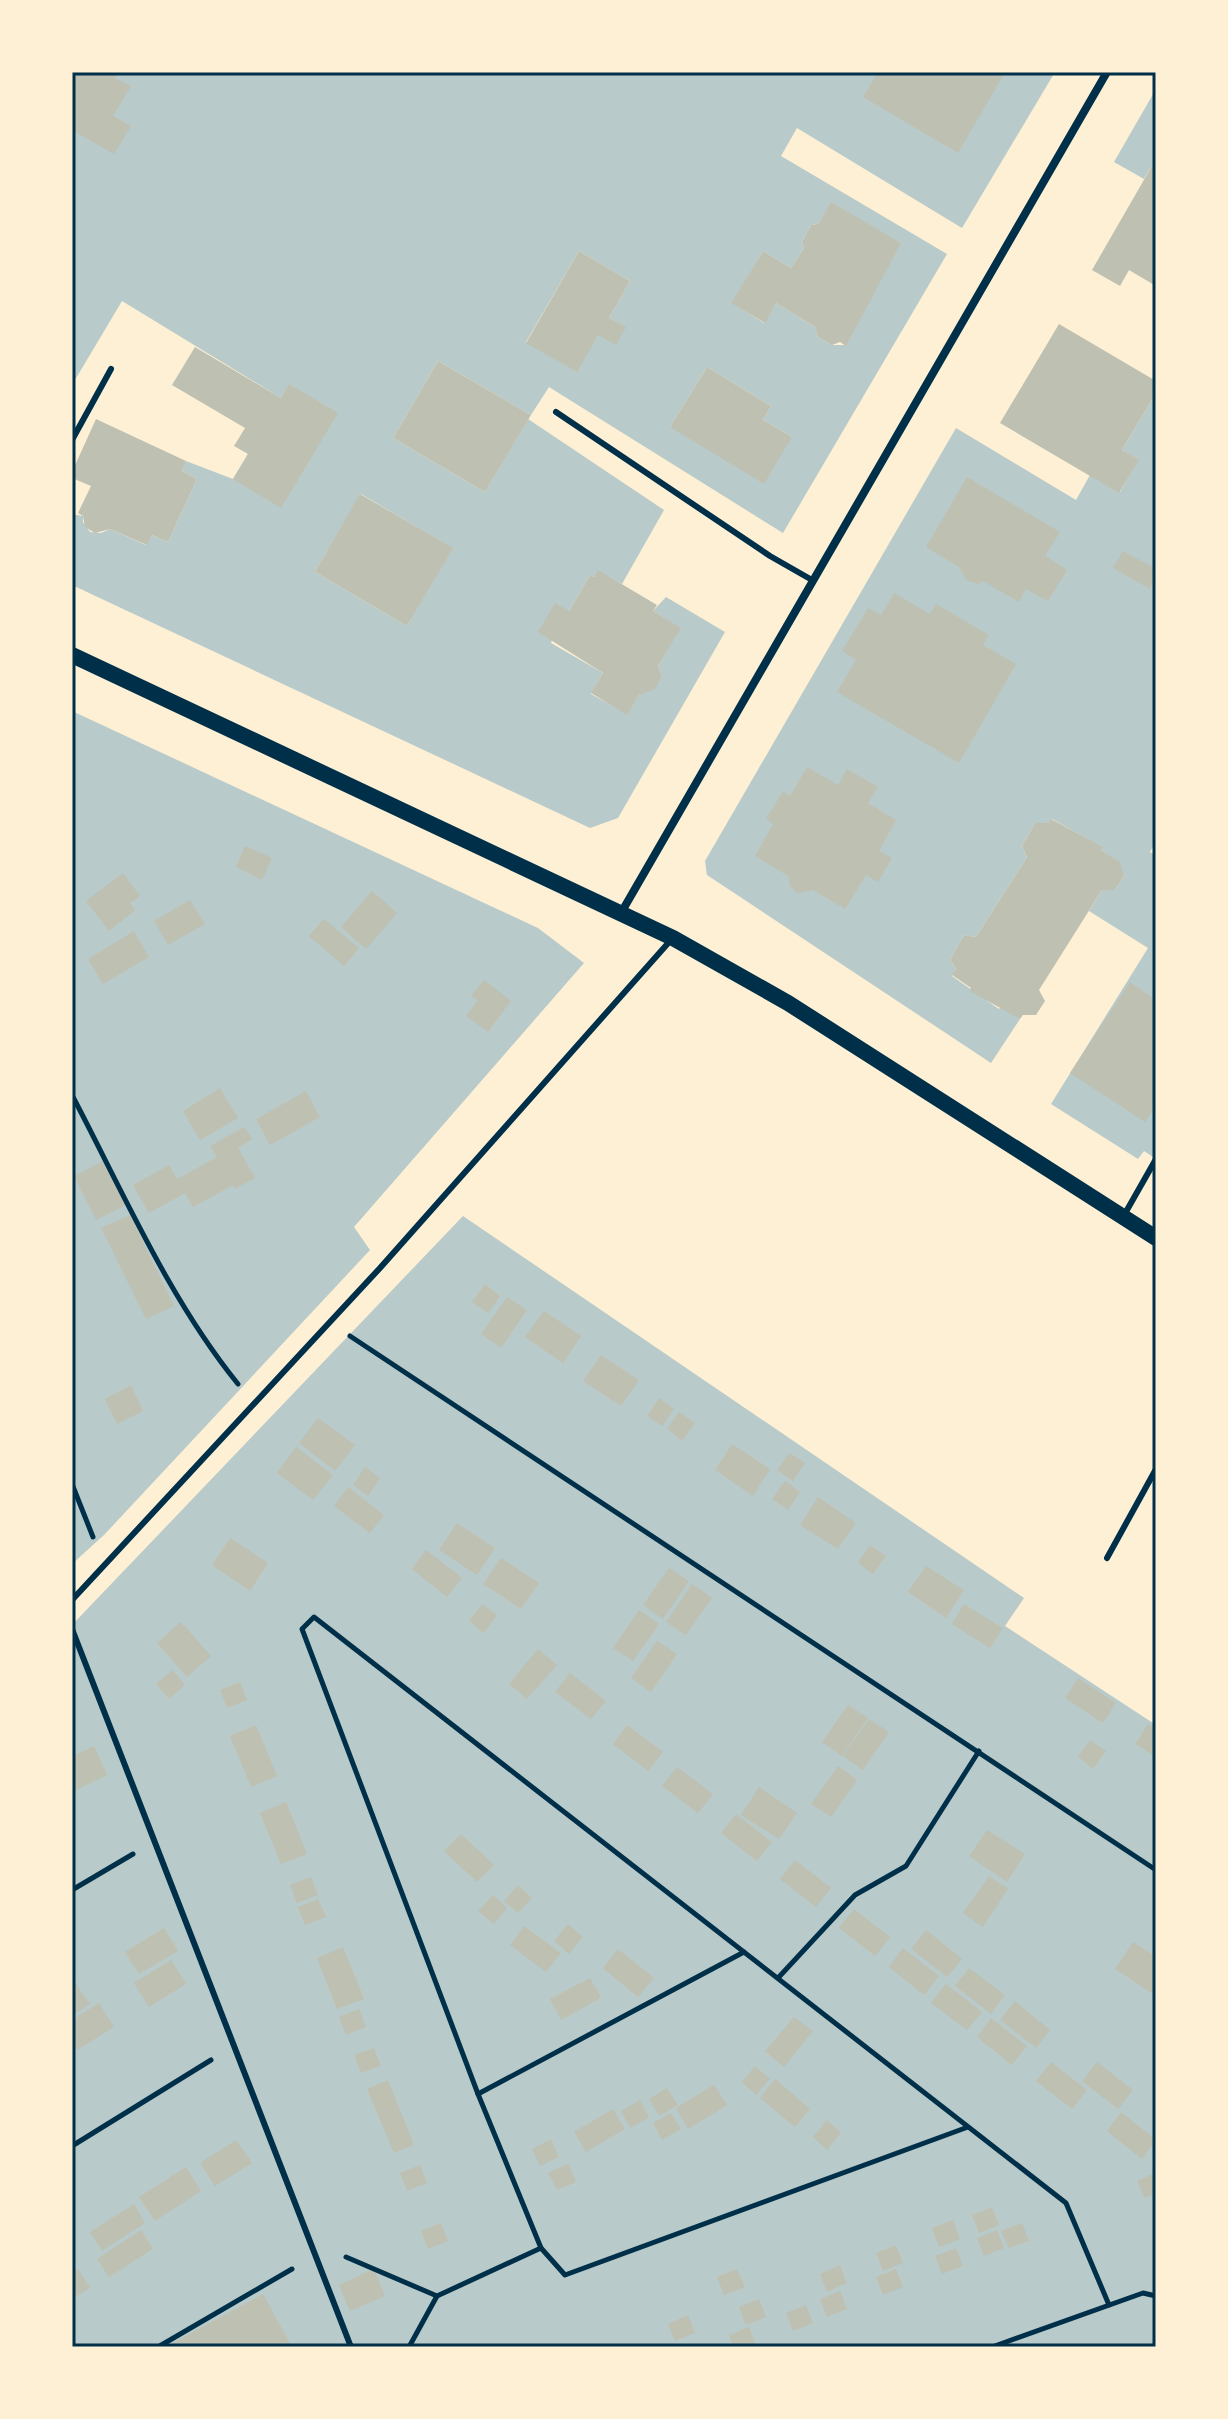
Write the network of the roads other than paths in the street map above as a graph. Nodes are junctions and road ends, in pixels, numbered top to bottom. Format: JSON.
{"nodes":[{"id":1,"x":1107,"y":72,"type":"edge"},
{"id":2,"x":111,"y":369,"type":"dead end"},
{"id":3,"x":556,"y":412,"type":"dead end"},
{"id":4,"x":72,"y":440,"type":"edge"},
{"id":5,"x":812,"y":580,"type":"junction"},
{"id":6,"x":72,"y":655,"type":"edge"},
{"id":7,"x":621,"y":913,"type":"junction"},
{"id":8,"x":673,"y":938,"type":"junction"},
{"id":9,"x":1156,"y":1159,"type":"edge"},
{"id":10,"x":1123,"y":1217,"type":"junction"},
{"id":11,"x":1156,"y":1238,"type":"edge"},
{"id":12,"x":1156,"y":1469,"type":"edge"},
{"id":13,"x":1107,"y":1558,"type":"dead end"},
{"id":14,"x":72,"y":1600,"type":"edge"},
{"id":15,"x":72,"y":1629,"type":"edge"},
{"id":16,"x":351,"y":2347,"type":"edge"}],
"edges":[{"from":1,"to":5,"type":"street"},
{"from":2,"to":4,"type":"lane"},
{"from":3,"to":5,"type":"lane"},
{"from":5,"to":7,"type":"street"},
{"from":6,"to":7,"type":"main road"},
{"from":7,"to":8,"type":"main road"},
{"from":8,"to":10,"type":"main road"},
{"from":8,"to":14,"type":"lane"},
{"from":9,"to":10,"type":"lane"},
{"from":10,"to":11,"type":"main road"},
{"from":12,"to":13,"type":"lane"},
{"from":15,"to":16,"type":"lane"}]}
